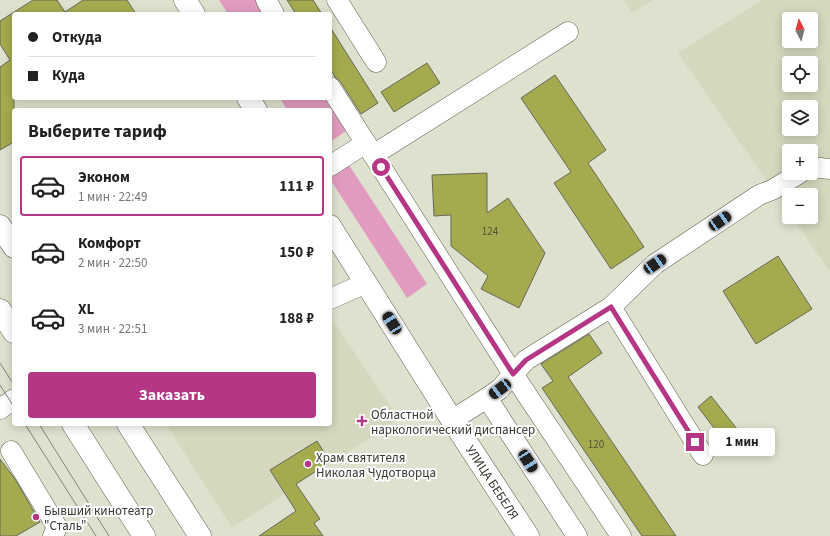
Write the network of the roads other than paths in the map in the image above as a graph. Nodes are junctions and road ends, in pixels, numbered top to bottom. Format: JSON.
{"nodes":[{"id":1,"x":185,"y":0,"type":"edge"},
{"id":2,"x":266,"y":0,"type":"edge"},
{"id":3,"x":337,"y":0,"type":"edge"},
{"id":4,"x":193,"y":12,"type":"edge"},
{"id":5,"x":273,"y":12,"type":"edge"},
{"id":6,"x":568,"y":32,"type":"dead end"},
{"id":7,"x":376,"y":62,"type":"dead end"},
{"id":8,"x":332,"y":90,"type":"edge"},
{"id":9,"x":370,"y":149,"type":"junction"},
{"id":10,"x":332,"y":165,"type":"edge"},
{"id":11,"x":818,"y":168,"type":"edge"},
{"id":12,"x":830,"y":169,"type":"edge"},
{"id":13,"x":788,"y":180,"type":"edge"},
{"id":14,"x":0,"y":226,"type":"edge"},
{"id":15,"x":332,"y":229,"type":"edge"},
{"id":16,"x":12,"y":244,"type":"edge"},
{"id":17,"x":366,"y":283,"type":"junction"},
{"id":18,"x":332,"y":298,"type":"edge"},
{"id":19,"x":611,"y":307,"type":"junction"},
{"id":20,"x":0,"y":310,"type":"edge"},
{"id":21,"x":12,"y":329,"type":"edge"},
{"id":22,"x":513,"y":374,"type":"junction"},
{"id":23,"x":487,"y":398,"type":"junction"},
{"id":24,"x":12,"y":401,"type":"edge"},
{"id":25,"x":0,"y":409,"type":"edge"},
{"id":26,"x":452,"y":420,"type":"junction"},
{"id":27,"x":74,"y":426,"type":"edge"},
{"id":28,"x":129,"y":426,"type":"edge"},
{"id":29,"x":11,"y":451,"type":"dead end"},
{"id":30,"x":703,"y":455,"type":"dead end"},
{"id":31,"x":53,"y":536,"type":"edge"},
{"id":32,"x":144,"y":536,"type":"edge"},
{"id":33,"x":200,"y":536,"type":"edge"},
{"id":34,"x":528,"y":536,"type":"edge"},
{"id":35,"x":577,"y":536,"type":"edge"},
{"id":36,"x":621,"y":536,"type":"edge"}],
"edges":[{"from":1,"to":4,"type":"main road"},
{"from":2,"to":5,"type":"street"},
{"from":3,"to":7,"type":"street"},
{"from":6,"to":9,"type":"street"},
{"from":8,"to":9,"type":"street"},
{"from":9,"to":10,"type":"street"},
{"from":9,"to":22,"type":"street"},
{"from":11,"to":12,"type":"street"},
{"from":13,"to":19,"type":"street"},
{"from":14,"to":16,"type":"main road"},
{"from":15,"to":17,"type":"main road","name":"УЛИЦА БЕБЕЛЯ"},
{"from":17,"to":18,"type":"street"},
{"from":17,"to":26,"type":"main road","name":"УЛИЦА БЕБЕЛЯ"},
{"from":19,"to":22,"type":"street"},
{"from":19,"to":30,"type":"street"},
{"from":20,"to":21,"type":"main road"},
{"from":22,"to":23,"type":"street"},
{"from":22,"to":36,"type":"street"},
{"from":23,"to":26,"type":"street"},
{"from":23,"to":35,"type":"street"},
{"from":24,"to":25,"type":"street"},
{"from":26,"to":34,"type":"main road","name":"УЛИЦА БЕБЕЛЯ"},
{"from":27,"to":32,"type":"main road"},
{"from":28,"to":33,"type":"main road"},
{"from":29,"to":31,"type":"street"}]}
